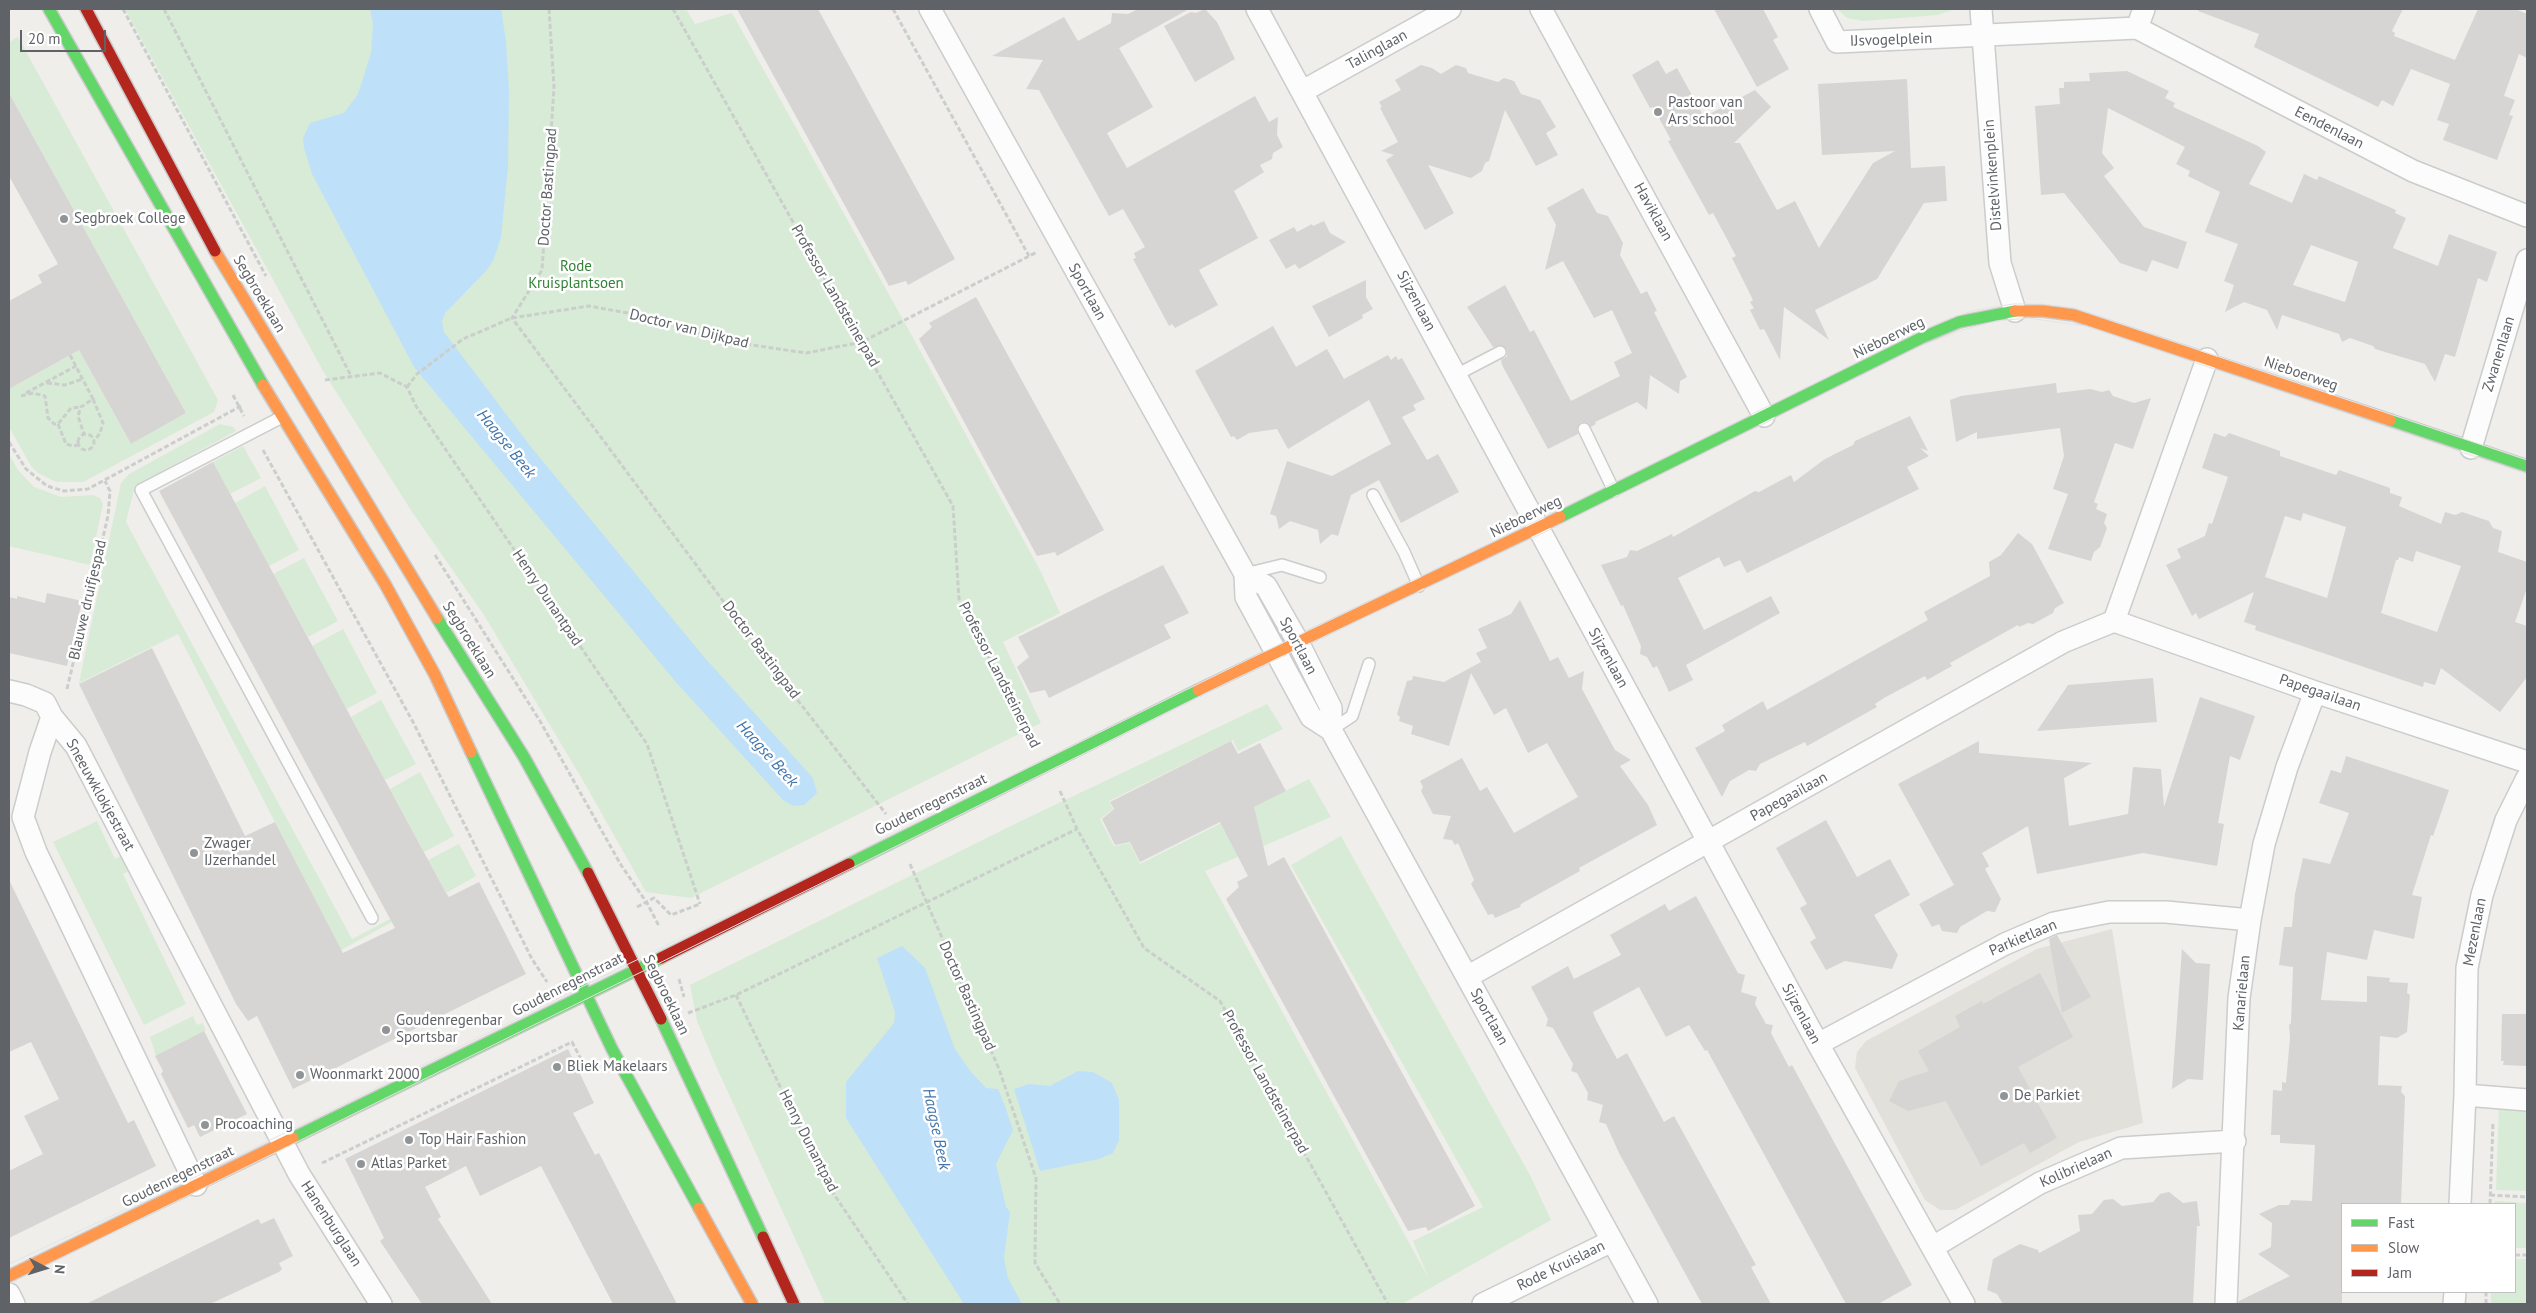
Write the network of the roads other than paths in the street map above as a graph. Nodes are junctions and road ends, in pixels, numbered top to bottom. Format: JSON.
{"nodes":[{"id":1,"x":49,"y":9,"type":"edge"},
{"id":2,"x":86,"y":9,"type":"edge"},
{"id":3,"x":930,"y":9,"type":"edge"},
{"id":4,"x":1257,"y":9,"type":"edge"},
{"id":5,"x":1450,"y":9,"type":"edge"},
{"id":6,"x":1541,"y":9,"type":"edge"},
{"id":7,"x":1820,"y":9,"type":"edge"},
{"id":8,"x":1981,"y":9,"type":"edge"},
{"id":9,"x":2140,"y":18,"type":"edge"},
{"id":10,"x":1983,"y":37,"type":"junction"},
{"id":11,"x":1303,"y":90,"type":"junction"},
{"id":12,"x":2527,"y":216,"type":"edge"},
{"id":13,"x":2527,"y":260,"type":"edge"},
{"id":14,"x":2015,"y":312,"type":"junction"},
{"id":15,"x":1500,"y":352,"type":"dead end"},
{"id":16,"x":2207,"y":359,"type":"junction"},
{"id":17,"x":1456,"y":375,"type":"junction"},
{"id":18,"x":1764,"y":416,"type":"junction"},
{"id":19,"x":282,"y":417,"type":"junction"},
{"id":20,"x":1584,"y":429,"type":"dead end"},
{"id":21,"x":2471,"y":448,"type":"junction"},
{"id":22,"x":2527,"y":466,"type":"edge"},
{"id":23,"x":1614,"y":490,"type":"junction"},
{"id":24,"x":1373,"y":495,"type":"dead end"},
{"id":25,"x":1538,"y":528,"type":"junction"},
{"id":26,"x":1245,"y":574,"type":"junction"},
{"id":27,"x":1320,"y":577,"type":"dead end"},
{"id":28,"x":1419,"y":586,"type":"junction"},
{"id":29,"x":2114,"y":621,"type":"junction"},
{"id":30,"x":1298,"y":642,"type":"junction"},
{"id":31,"x":1276,"y":653,"type":"junction"},
{"id":32,"x":1369,"y":664,"type":"dead end"},
{"id":33,"x":9,"y":691,"type":"edge"},
{"id":34,"x":2315,"y":692,"type":"junction"},
{"id":35,"x":52,"y":717,"type":"junction"},
{"id":36,"x":1332,"y":730,"type":"junction"},
{"id":37,"x":2527,"y":762,"type":"edge"},
{"id":38,"x":2527,"y":778,"type":"edge"},
{"id":39,"x":1708,"y":841,"type":"junction"},
{"id":40,"x":372,"y":918,"type":"dead end"},
{"id":41,"x":2250,"y":920,"type":"junction"},
{"id":42,"x":635,"y":968,"type":"junction"},
{"id":43,"x":1467,"y":977,"type":"junction"},
{"id":44,"x":586,"y":993,"type":"junction"},
{"id":45,"x":1818,"y":1044,"type":"junction"},
{"id":46,"x":2465,"y":1095,"type":"junction"},
{"id":47,"x":2527,"y":1100,"type":"edge"},
{"id":48,"x":2235,"y":1141,"type":"junction"},
{"id":49,"x":284,"y":1142,"type":"junction"},
{"id":50,"x":196,"y":1185,"type":"junction"},
{"id":51,"x":2460,"y":1198,"type":"edge"},
{"id":52,"x":1612,"y":1241,"type":"junction"},
{"id":53,"x":1933,"y":1247,"type":"junction"},
{"id":54,"x":9,"y":1276,"type":"edge"},
{"id":55,"x":9,"y":1294,"type":"edge"},
{"id":56,"x":14,"y":1304,"type":"edge"},
{"id":57,"x":381,"y":1304,"type":"edge"},
{"id":58,"x":752,"y":1304,"type":"edge"},
{"id":59,"x":794,"y":1304,"type":"edge"},
{"id":60,"x":1483,"y":1304,"type":"edge"},
{"id":61,"x":1647,"y":1304,"type":"edge"},
{"id":62,"x":1964,"y":1304,"type":"edge"},
{"id":63,"x":2226,"y":1304,"type":"edge"}],
"edges":[{"from":1,"to":19,"type":"main road"},
{"from":2,"to":42,"type":"main road","name":"Segbroeklaan"},
{"from":3,"to":26,"type":"street","name":"Sportlaan"},
{"from":4,"to":11,"type":"street","name":"Sijzenlaan"},
{"from":5,"to":11,"type":"street","name":"Talinglaan"},
{"from":6,"to":18,"type":"street","name":"Haviklaan"},
{"from":7,"to":10,"type":"street","name":"IJsvogelplein"},
{"from":8,"to":10,"type":"street"},
{"from":9,"to":10,"type":"street","name":"IJsvogelplein"},
{"from":9,"to":12,"type":"street","name":"Eendenlaan"},
{"from":10,"to":14,"type":"street","name":"Distelvinkenplein"},
{"from":11,"to":17,"type":"street","name":"Sijzenlaan"},
{"from":13,"to":21,"type":"street","name":"Zwanenlaan"},
{"from":14,"to":16,"type":"main road","name":"Nieboerweg"},
{"from":14,"to":18,"type":"main road","name":"Nieboerweg"},
{"from":15,"to":17,"type":"lane"},
{"from":16,"to":21,"type":"main road","name":"Nieboerweg"},
{"from":16,"to":29,"type":"street"},
{"from":17,"to":25,"type":"street","name":"Sijzenlaan"},
{"from":18,"to":23,"type":"main road","name":"Nieboerweg"},
{"from":19,"to":40,"type":"lane"},
{"from":19,"to":44,"type":"main road"},
{"from":20,"to":23,"type":"lane"},
{"from":21,"to":22,"type":"main road","name":"Nieboerweg"},
{"from":23,"to":25,"type":"main road","name":"Nieboerweg"},
{"from":24,"to":28,"type":"lane"},
{"from":25,"to":28,"type":"main road","name":"Nieboerweg"},
{"from":25,"to":39,"type":"street","name":"Sijzenlaan"},
{"from":26,"to":27,"type":"lane"},
{"from":26,"to":30,"type":"street","name":"Sportlaan"},
{"from":26,"to":31,"type":"street","name":"Sportlaan"},
{"from":28,"to":30,"type":"main road","name":"Nieboerweg"},
{"from":29,"to":34,"type":"street","name":"Papegaailaan"},
{"from":29,"to":39,"type":"street","name":"Papegaailaan"},
{"from":30,"to":31,"type":"main road","name":"Nieboerweg"},
{"from":30,"to":36,"type":"street","name":"Sportlaan"},
{"from":31,"to":36,"type":"street","name":"Sportlaan"},
{"from":31,"to":42,"type":"main road","name":"Goudenregenstraat"},
{"from":32,"to":36,"type":"lane"},
{"from":33,"to":35,"type":"street"},
{"from":34,"to":37,"type":"street","name":"Papegaailaan"},
{"from":34,"to":41,"type":"street","name":"Kanarielaan"},
{"from":35,"to":49,"type":"street","name":"Sneeuwklokjestraat"},
{"from":35,"to":50,"type":"street","name":"Sneeuwklokjestraat"},
{"from":36,"to":43,"type":"street","name":"Sportlaan"},
{"from":38,"to":46,"type":"street","name":"Mezenlaan"},
{"from":39,"to":43,"type":"street","name":"Papegaailaan"},
{"from":39,"to":45,"type":"street","name":"Sijzenlaan"},
{"from":41,"to":45,"type":"street","name":"Parkietlaan"},
{"from":41,"to":48,"type":"street","name":"Kanarielaan"},
{"from":42,"to":44,"type":"main road","name":"Goudenregenstraat"},
{"from":42,"to":59,"type":"main road","name":"Segbroeklaan"},
{"from":43,"to":52,"type":"street","name":"Sportlaan"},
{"from":44,"to":49,"type":"main road","name":"Goudenregenstraat"},
{"from":44,"to":58,"type":"main road"},
{"from":45,"to":53,"type":"street","name":"Sijzenlaan"},
{"from":46,"to":47,"type":"street"},
{"from":46,"to":51,"type":"street","name":"Mezenlaan"},
{"from":48,"to":53,"type":"street","name":"Kolibrielaan"},
{"from":48,"to":63,"type":"street","name":"Kanarielaan"},
{"from":49,"to":50,"type":"main road","name":"Goudenregenstraat"},
{"from":49,"to":57,"type":"street","name":"Hanenburglaan"},
{"from":50,"to":54,"type":"main road","name":"Goudenregenstraat"},
{"from":52,"to":60,"type":"street","name":"Rode Kruislaan"},
{"from":52,"to":61,"type":"street","name":"Sportlaan"},
{"from":53,"to":62,"type":"street","name":"Sijzenlaan"},
{"from":55,"to":56,"type":"street"}]}
